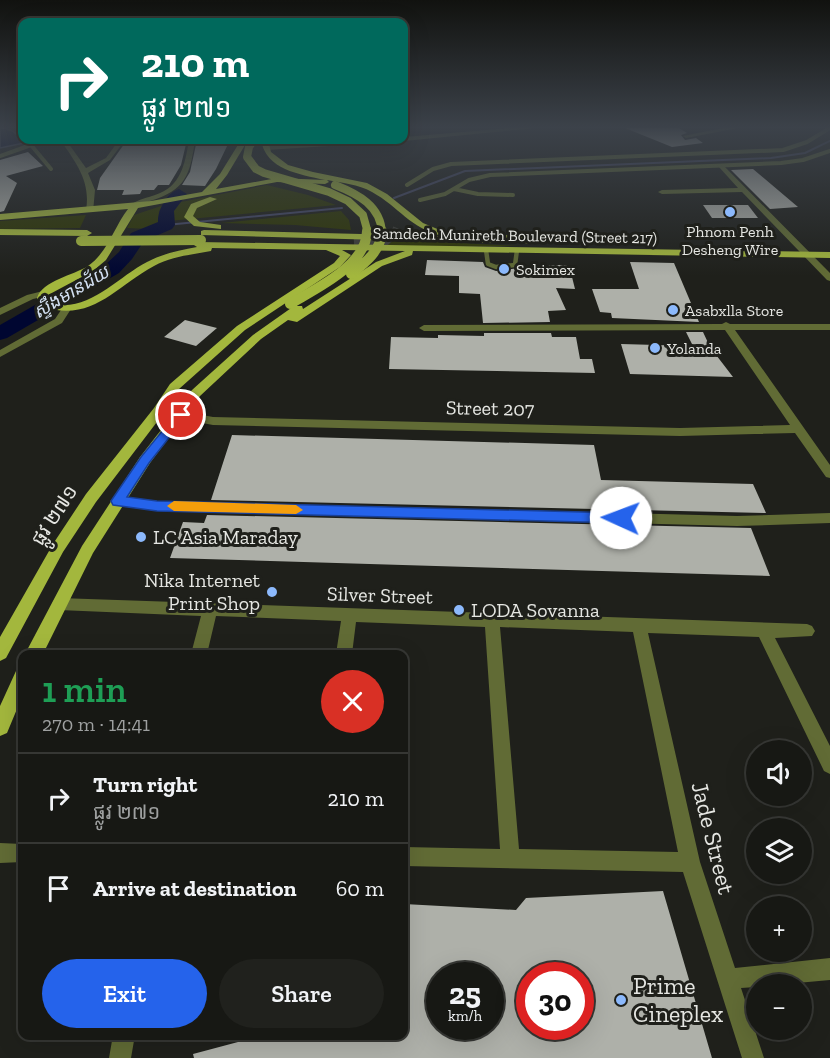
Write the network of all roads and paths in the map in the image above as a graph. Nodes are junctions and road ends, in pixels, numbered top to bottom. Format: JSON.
{"nodes":[{"id":1,"x":87,"y":177,"type":"edge"},
{"id":2,"x":183,"y":177,"type":"edge"},
{"id":3,"x":222,"y":177,"type":"edge"},
{"id":4,"x":282,"y":177,"type":"edge"},
{"id":5,"x":303,"y":177,"type":"edge"},
{"id":6,"x":313,"y":177,"type":"edge"},
{"id":7,"x":419,"y":177,"type":"edge"},
{"id":8,"x":480,"y":177,"type":"edge"},
{"id":9,"x":733,"y":177,"type":"edge"},
{"id":10,"x":328,"y":184,"type":"junction"},
{"id":11,"x":407,"y":185,"type":"dead end"},
{"id":12,"x":454,"y":189,"type":"junction"},
{"id":13,"x":746,"y":190,"type":"junction"},
{"id":14,"x":662,"y":192,"type":"dead end"},
{"id":15,"x":513,"y":195,"type":"dead end"},
{"id":16,"x":191,"y":197,"type":"junction"},
{"id":17,"x":420,"y":200,"type":"dead end"},
{"id":18,"x":135,"y":206,"type":"junction"},
{"id":19,"x":90,"y":210,"type":"junction"},
{"id":20,"x":393,"y":216,"type":"dead end"},
{"id":21,"x":0,"y":217,"type":"edge"},
{"id":22,"x":0,"y":232,"type":"edge"},
{"id":23,"x":336,"y":236,"type":"junction"},
{"id":24,"x":84,"y":237,"type":"junction"},
{"id":25,"x":201,"y":239,"type":"junction"},
{"id":26,"x":0,"y":241,"type":"edge"},
{"id":27,"x":532,"y":241,"type":"junction"},
{"id":28,"x":354,"y":243,"type":"tunnel mouth"},
{"id":29,"x":799,"y":245,"type":"junction"},
{"id":30,"x":258,"y":246,"type":"junction"},
{"id":31,"x":830,"y":246,"type":"edge"},
{"id":32,"x":322,"y":248,"type":"junction"},
{"id":33,"x":444,"y":249,"type":"junction"},
{"id":34,"x":486,"y":250,"type":"junction"},
{"id":35,"x":517,"y":250,"type":"junction"},
{"id":36,"x":807,"y":255,"type":"junction"},
{"id":37,"x":830,"y":255,"type":"edge"},
{"id":38,"x":830,"y":278,"type":"edge"},
{"id":39,"x":44,"y":294,"type":"junction"},
{"id":40,"x":294,"y":306,"type":"junction"},
{"id":41,"x":66,"y":309,"type":"junction"},
{"id":42,"x":0,"y":312,"type":"edge"},
{"id":43,"x":726,"y":326,"type":"junction"},
{"id":44,"x":830,"y":327,"type":"edge"},
{"id":45,"x":424,"y":328,"type":"dead end"},
{"id":46,"x":0,"y":354,"type":"edge"},
{"id":47,"x":159,"y":411,"type":"junction"},
{"id":48,"x":181,"y":415,"type":"junction"},
{"id":49,"x":799,"y":429,"type":"junction"},
{"id":50,"x":830,"y":474,"type":"edge"},
{"id":51,"x":117,"y":501,"type":"junction"},
{"id":52,"x":830,"y":518,"type":"edge"},
{"id":53,"x":59,"y":604,"type":"junction"},
{"id":54,"x":210,"y":610,"type":"junction"},
{"id":55,"x":348,"y":615,"type":"junction"},
{"id":56,"x":492,"y":621,"type":"junction"},
{"id":57,"x":639,"y":627,"type":"junction"},
{"id":58,"x":764,"y":631,"type":"junction"},
{"id":59,"x":807,"y":631,"type":"dead end"},
{"id":60,"x":4,"y":636,"type":"edge"},
{"id":61,"x":36,"y":650,"type":"edge"},
{"id":62,"x":200,"y":650,"type":"edge"},
{"id":63,"x":345,"y":650,"type":"edge"},
{"id":64,"x":0,"y":653,"type":"edge"},
{"id":65,"x":18,"y":686,"type":"edge"},
{"id":66,"x":0,"y":727,"type":"edge"},
{"id":67,"x":830,"y":765,"type":"edge"},
{"id":68,"x":0,"y":853,"type":"edge"},
{"id":69,"x":18,"y":853,"type":"edge"},
{"id":70,"x":408,"y":857,"type":"edge"},
{"id":71,"x":510,"y":859,"type":"junction"},
{"id":72,"x":690,"y":862,"type":"junction"},
{"id":73,"x":830,"y":969,"type":"edge"},
{"id":74,"x":728,"y":979,"type":"junction"},
{"id":75,"x":123,"y":1040,"type":"edge"},
{"id":76,"x":120,"y":1058,"type":"edge"},
{"id":77,"x":753,"y":1058,"type":"edge"}],
"edges":[{"from":1,"to":19,"type":"street"},
{"from":2,"to":18,"type":"street"},
{"from":3,"to":16,"type":"main road"},
{"from":4,"to":10,"type":"main road","bridge":true},
{"from":5,"to":10,"type":"main road"},
{"from":6,"to":10,"type":"main road"},
{"from":7,"to":11,"type":"lane"},
{"from":8,"to":12,"type":"lane"},
{"from":9,"to":13,"type":"street"},
{"from":10,"to":16,"type":"main road"},
{"from":10,"to":20,"type":"main road"},
{"from":10,"to":23,"type":"main road","bridge":true},
{"from":10,"to":27,"type":"main road"},
{"from":10,"to":40,"type":"main road","bridge":true},
{"from":10,"to":40,"type":"main road","bridge":true},
{"from":12,"to":15,"type":"lane"},
{"from":12,"to":17,"type":"lane"},
{"from":13,"to":14,"type":"street"},
{"from":13,"to":29,"type":"street"},
{"from":16,"to":18,"type":"main road"},
{"from":18,"to":19,"type":"main road"},
{"from":18,"to":39,"type":"main road"},
{"from":19,"to":21,"type":"main road"},
{"from":22,"to":24,"type":"main road"},
{"from":23,"to":25,"type":"main road","name":"Samdech Munireth Boulevard (Street 217)"},
{"from":23,"to":27,"type":"main road","name":"Samdech Munireth Boulevard (Street 217)"},
{"from":24,"to":25,"type":"main road","bridge":true},
{"from":24,"to":26,"type":"main road"},
{"from":25,"to":28,"type":"main road"},
{"from":25,"to":30,"type":"main road","name":"Samdech Munireth Boulevard (Street 217)"},
{"from":27,"to":29,"type":"main road","name":"Samdech Munireth Boulevard (Street 217)"},
{"from":29,"to":31,"type":"main road","name":"Samdech Munireth Boulevard (Street 217)"},
{"from":29,"to":36,"type":"street"},
{"from":30,"to":32,"type":"main road","name":"Samdech Munireth Boulevard (Street 217)"},
{"from":30,"to":41,"type":"main road"},
{"from":32,"to":33,"type":"main road","name":"Samdech Munireth Boulevard (Street 217)"},
{"from":32,"to":47,"type":"main road"},
{"from":33,"to":34,"type":"main road","name":"Samdech Munireth Boulevard (Street 217)"},
{"from":33,"to":48,"type":"main road"},
{"from":34,"to":35,"type":"main road","name":"Samdech Munireth Boulevard (Street 217)"},
{"from":34,"to":35,"type":"lane"},
{"from":35,"to":36,"type":"main road","name":"Samdech Munireth Boulevard (Street 217)"},
{"from":36,"to":37,"type":"main road","name":"Samdech Munireth Boulevard (Street 217)"},
{"from":36,"to":38,"type":"street"},
{"from":39,"to":41,"type":"main road"},
{"from":39,"to":42,"type":"street"},
{"from":40,"to":47,"type":"main road"},
{"from":40,"to":48,"type":"main road"},
{"from":41,"to":46,"type":"street"},
{"from":43,"to":44,"type":"street"},
{"from":43,"to":45,"type":"street"},
{"from":43,"to":49,"type":"street"},
{"from":47,"to":60,"type":"main road","name":"ផ្លូវ ២៧១"},
{"from":48,"to":49,"type":"street","name":"Street 207"},
{"from":48,"to":51,"type":"main road"},
{"from":49,"to":50,"type":"street"},
{"from":51,"to":52,"type":"street"},
{"from":51,"to":53,"type":"main road"},
{"from":53,"to":54,"type":"street","name":"Silver Street"},
{"from":53,"to":61,"type":"main road"},
{"from":54,"to":55,"type":"street","name":"Silver Street"},
{"from":54,"to":62,"type":"street"},
{"from":55,"to":56,"type":"street","name":"Silver Street"},
{"from":55,"to":63,"type":"street"},
{"from":56,"to":57,"type":"street","name":"Silver Street"},
{"from":56,"to":71,"type":"street"},
{"from":57,"to":58,"type":"street","name":"Silver Street"},
{"from":57,"to":72,"type":"street","name":"Jade Street"},
{"from":58,"to":59,"type":"street","name":"Silver Street"},
{"from":58,"to":67,"type":"street"},
{"from":60,"to":64,"type":"main road","name":"ផ្លូវ ២៧១"},
{"from":65,"to":66,"type":"main road"},
{"from":68,"to":69,"type":"street"},
{"from":70,"to":71,"type":"street"},
{"from":71,"to":72,"type":"street"},
{"from":72,"to":74,"type":"street","name":"Jade Street"},
{"from":73,"to":74,"type":"street"},
{"from":74,"to":77,"type":"street","name":"Jade Street"},
{"from":75,"to":76,"type":"street"}]}
